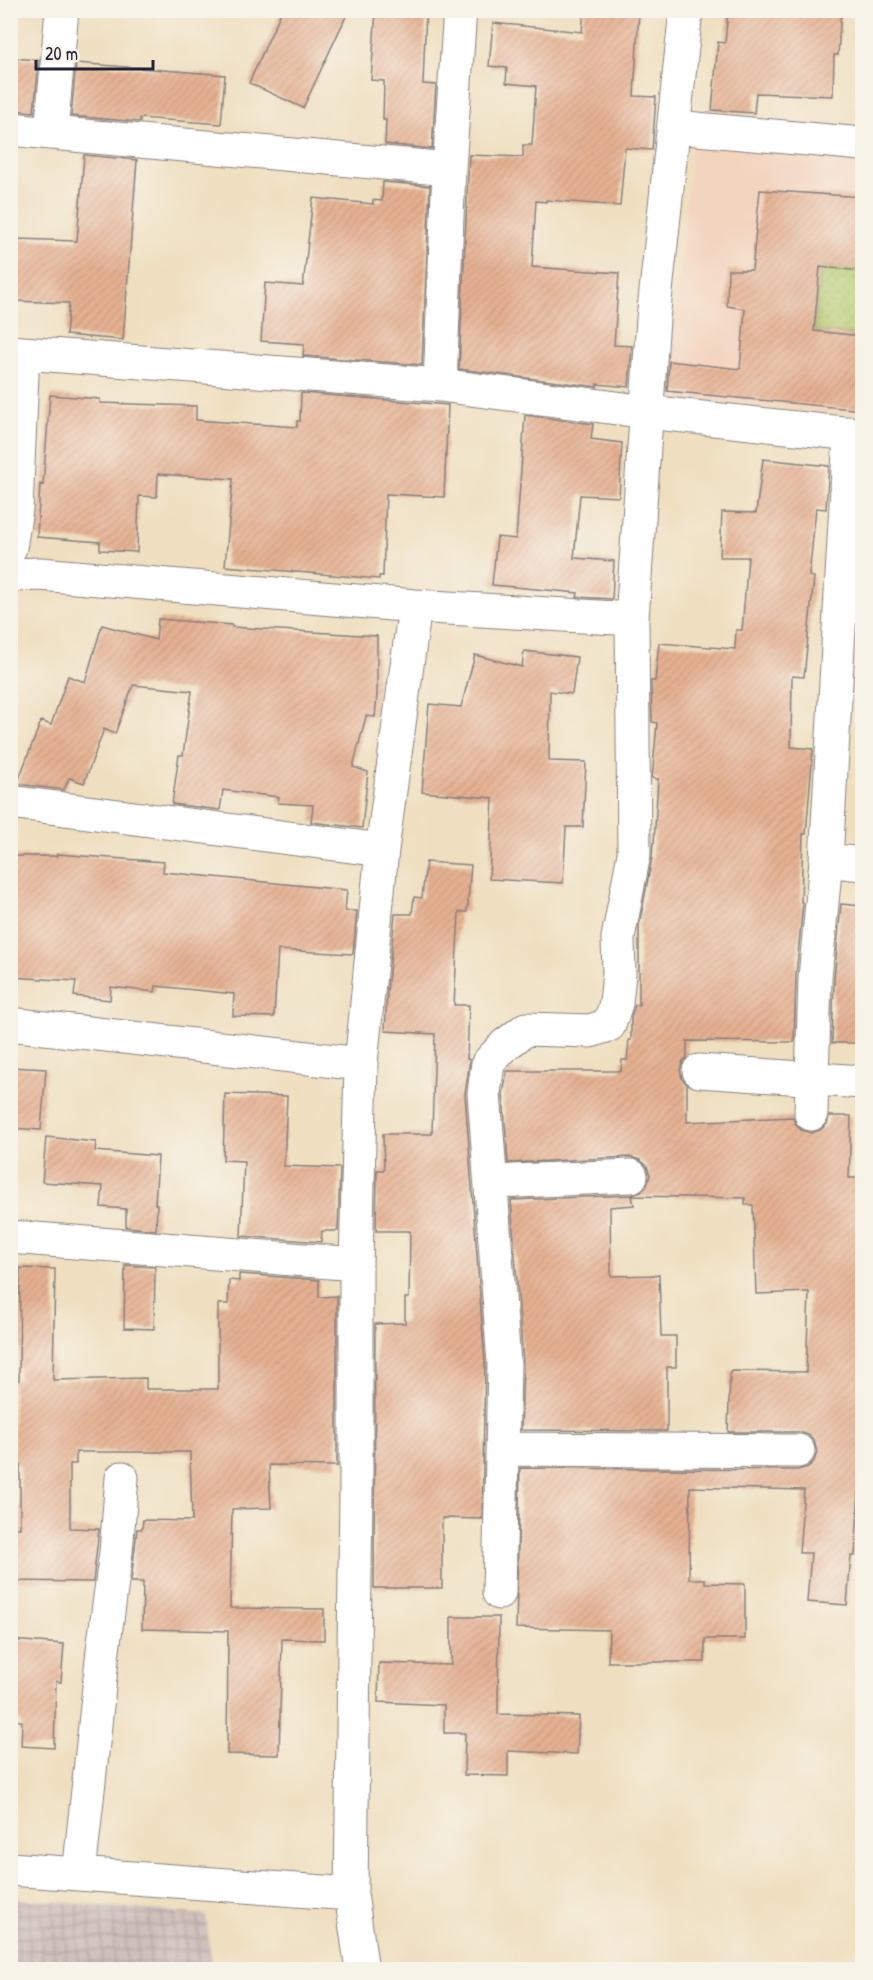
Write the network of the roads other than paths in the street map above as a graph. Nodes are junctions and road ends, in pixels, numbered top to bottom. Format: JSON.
{"nodes":[{"id":1,"x":62,"y":10,"type":"edge"},
{"id":2,"x":460,"y":10,"type":"edge"},
{"id":3,"x":686,"y":10,"type":"edge"},
{"id":4,"x":675,"y":127,"type":"junction"},
{"id":5,"x":10,"y":129,"type":"edge"},
{"id":6,"x":51,"y":133,"type":"junction"},
{"id":7,"x":862,"y":144,"type":"edge"},
{"id":8,"x":449,"y":170,"type":"junction"},
{"id":9,"x":17,"y":352,"type":"edge"},
{"id":10,"x":440,"y":385,"type":"junction"},
{"id":11,"x":646,"y":412,"type":"junction"},
{"id":12,"x":856,"y":434,"type":"edge"},
{"id":13,"x":10,"y":548,"type":"edge"},
{"id":14,"x":10,"y":575,"type":"edge"},
{"id":15,"x":415,"y":606,"type":"junction"},
{"id":16,"x":632,"y":619,"type":"junction"},
{"id":17,"x":850,"y":636,"type":"edge"},
{"id":18,"x":10,"y":802,"type":"edge"},
{"id":19,"x":382,"y":850,"type":"junction"},
{"id":20,"x":826,"y":860,"type":"junction"},
{"id":21,"x":862,"y":864,"type":"edge"},
{"id":22,"x":10,"y":1023,"type":"edge"},
{"id":23,"x":361,"y":1064,"type":"junction"},
{"id":24,"x":699,"y":1071,"type":"dead end"},
{"id":25,"x":813,"y":1079,"type":"junction"},
{"id":26,"x":862,"y":1082,"type":"edge"},
{"id":27,"x":811,"y":1114,"type":"dead end"},
{"id":28,"x":631,"y":1176,"type":"dead end"},
{"id":29,"x":492,"y":1182,"type":"junction"},
{"id":30,"x":10,"y":1237,"type":"edge"},
{"id":31,"x":356,"y":1264,"type":"junction"},
{"id":32,"x":504,"y":1449,"type":"junction"},
{"id":33,"x":798,"y":1451,"type":"dead end"},
{"id":34,"x":122,"y":1479,"type":"dead end"},
{"id":35,"x":499,"y":1593,"type":"dead end"},
{"id":36,"x":10,"y":1869,"type":"edge"},
{"id":37,"x":79,"y":1874,"type":"junction"},
{"id":38,"x":351,"y":1894,"type":"junction"},
{"id":39,"x":362,"y":1970,"type":"edge"}],
"edges":[{"from":1,"to":6,"type":"street"},
{"from":2,"to":8,"type":"street"},
{"from":3,"to":4,"type":"street"},
{"from":4,"to":7,"type":"street"},
{"from":4,"to":11,"type":"street"},
{"from":5,"to":6,"type":"street"},
{"from":6,"to":8,"type":"street"},
{"from":8,"to":10,"type":"street"},
{"from":9,"to":10,"type":"street"},
{"from":9,"to":13,"type":"street"},
{"from":10,"to":11,"type":"street"},
{"from":11,"to":12,"type":"street"},
{"from":11,"to":16,"type":"street"},
{"from":12,"to":17,"type":"street"},
{"from":14,"to":15,"type":"street"},
{"from":15,"to":16,"type":"street"},
{"from":15,"to":19,"type":"street"},
{"from":16,"to":29,"type":"street"},
{"from":17,"to":20,"type":"street"},
{"from":18,"to":19,"type":"street"},
{"from":19,"to":23,"type":"street"},
{"from":20,"to":21,"type":"street"},
{"from":20,"to":25,"type":"street"},
{"from":22,"to":23,"type":"street"},
{"from":23,"to":31,"type":"street"},
{"from":24,"to":25,"type":"street"},
{"from":25,"to":26,"type":"street"},
{"from":25,"to":27,"type":"street"},
{"from":28,"to":29,"type":"street"},
{"from":29,"to":32,"type":"street"},
{"from":30,"to":31,"type":"street"},
{"from":31,"to":38,"type":"street"},
{"from":32,"to":33,"type":"street"},
{"from":32,"to":35,"type":"street"},
{"from":34,"to":37,"type":"street"},
{"from":36,"to":37,"type":"street"},
{"from":37,"to":38,"type":"street"},
{"from":38,"to":39,"type":"street"}]}
